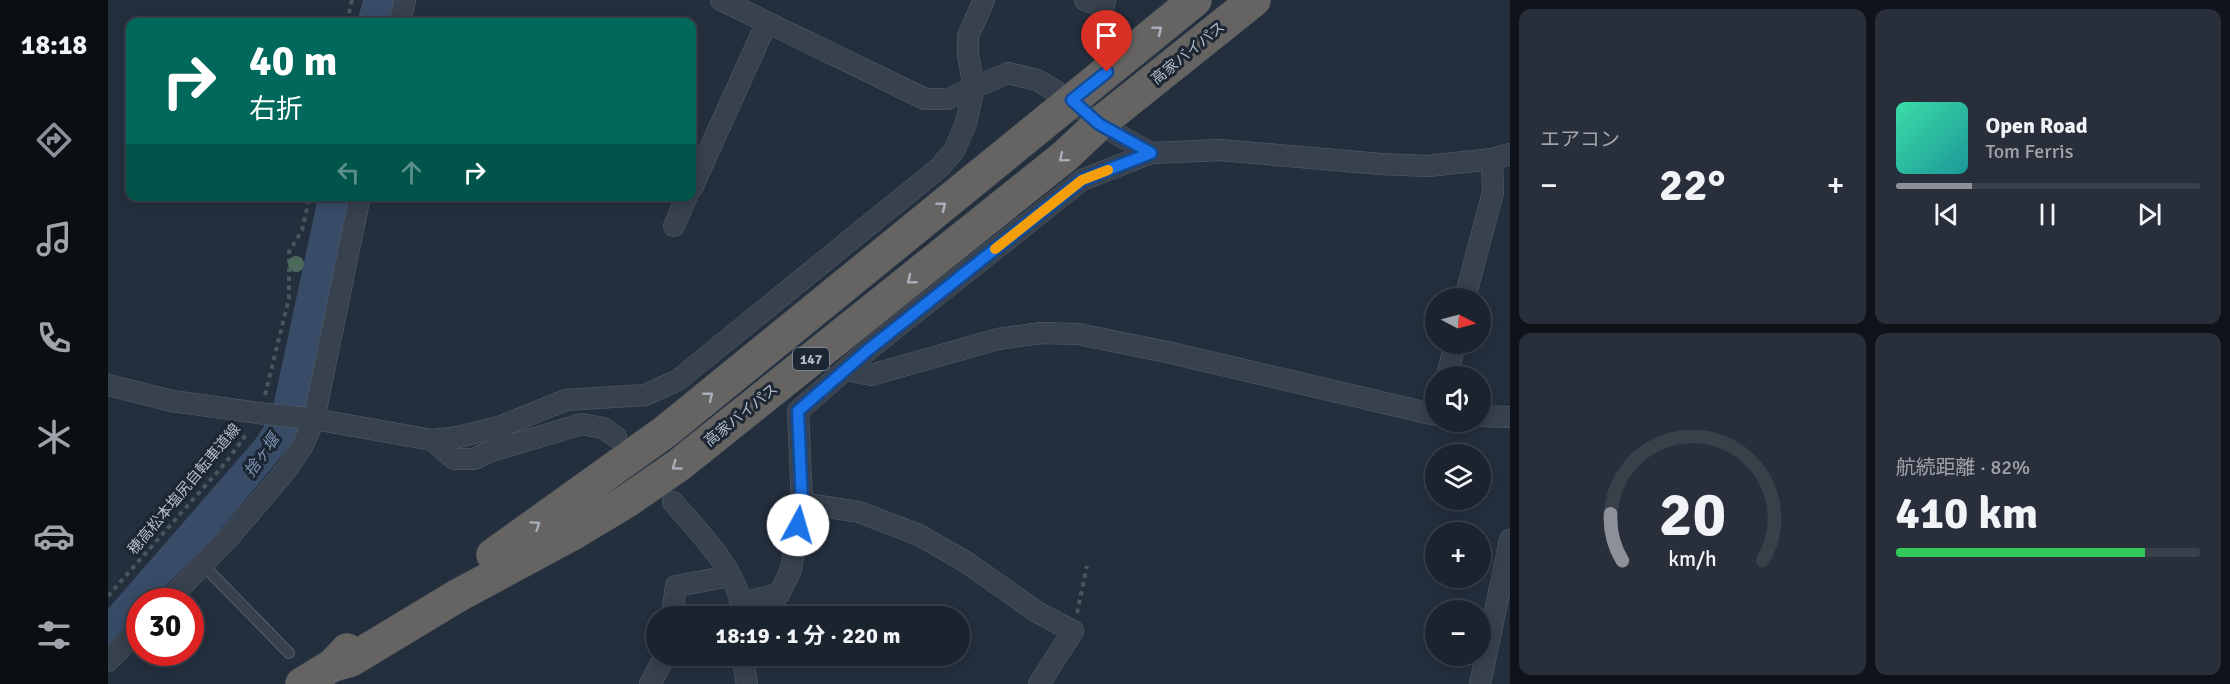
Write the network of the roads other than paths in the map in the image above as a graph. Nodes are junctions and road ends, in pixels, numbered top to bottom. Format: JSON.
{"nodes":[{"id":1,"x":405,"y":0,"type":"edge"},
{"id":2,"x":721,"y":0,"type":"edge"},
{"id":3,"x":984,"y":0,"type":"edge"},
{"id":4,"x":1085,"y":0,"type":"edge"},
{"id":5,"x":1105,"y":0,"type":"edge"},
{"id":6,"x":1195,"y":0,"type":"edge"},
{"id":7,"x":1254,"y":0,"type":"edge"},
{"id":8,"x":401,"y":18,"type":"edge"},
{"id":9,"x":767,"y":22,"type":"junction"},
{"id":10,"x":974,"y":87,"type":"junction"},
{"id":11,"x":1072,"y":100,"type":"junction"},
{"id":12,"x":1099,"y":124,"type":"junction"},
{"id":13,"x":1151,"y":153,"type":"junction"},
{"id":14,"x":1501,"y":157,"type":"edge"},
{"id":15,"x":696,"y":179,"type":"edge"},
{"id":16,"x":359,"y":201,"type":"edge"},
{"id":17,"x":685,"y":201,"type":"edge"},
{"id":18,"x":674,"y":226,"type":"dead end"},
{"id":19,"x":1468,"y":288,"type":"edge"},
{"id":20,"x":847,"y":370,"type":"junction"},
{"id":21,"x":108,"y":385,"type":"edge"},
{"id":22,"x":1425,"y":413,"type":"edge"},
{"id":23,"x":1491,"y":416,"type":"edge"},
{"id":24,"x":1510,"y":417,"type":"edge"},
{"id":25,"x":310,"y":418,"type":"junction"},
{"id":26,"x":616,"y":438,"type":"dead end"},
{"id":27,"x":432,"y":440,"type":"junction"},
{"id":28,"x":673,"y":502,"type":"dead end"},
{"id":29,"x":802,"y":503,"type":"junction"},
{"id":30,"x":1510,"y":540,"type":"edge"},
{"id":31,"x":203,"y":565,"type":"junction"},
{"id":32,"x":730,"y":576,"type":"junction"},
{"id":33,"x":181,"y":588,"type":"edge"},
{"id":34,"x":673,"y":606,"type":"edge"},
{"id":35,"x":741,"y":606,"type":"edge"},
{"id":36,"x":751,"y":606,"type":"edge"},
{"id":37,"x":126,"y":643,"type":"edge"},
{"id":38,"x":289,"y":653,"type":"dead end"},
{"id":39,"x":108,"y":661,"type":"edge"},
{"id":40,"x":333,"y":665,"type":"junction"},
{"id":41,"x":660,"y":666,"type":"edge"},
{"id":42,"x":744,"y":666,"type":"edge"},
{"id":43,"x":302,"y":684,"type":"edge"},
{"id":44,"x":650,"y":684,"type":"edge"},
{"id":45,"x":747,"y":684,"type":"edge"},
{"id":46,"x":1039,"y":684,"type":"edge"},
{"id":47,"x":1480,"y":684,"type":"edge"}],
"edges":[{"from":1,"to":8,"type":"street"},
{"from":2,"to":9,"type":"street"},
{"from":3,"to":10,"type":"street"},
{"from":4,"to":5,"type":"street"},
{"from":11,"to":6,"type":"highway","name":"高家バイパス","number":"147","one_way":true},
{"from":7,"to":12,"type":"highway","name":"高家バイパス","number":"147"},
{"from":9,"to":10,"type":"street"},
{"from":9,"to":15,"type":"street"},
{"from":10,"to":11,"type":"street"},
{"from":10,"to":27,"type":"street"},
{"from":11,"to":12,"type":"street"},
{"from":40,"to":11,"type":"highway","name":"高家バイパス","number":"147","one_way":true},
{"from":12,"to":13,"type":"street"},
{"from":12,"to":40,"type":"highway","name":"高家バイパス","number":"147","one_way":true},
{"from":13,"to":14,"type":"street"},
{"from":13,"to":20,"type":"street"},
{"from":14,"to":19,"type":"street"},
{"from":16,"to":25,"type":"street"},
{"from":17,"to":18,"type":"street"},
{"from":20,"to":22,"type":"street"},
{"from":20,"to":29,"type":"street"},
{"from":21,"to":25,"type":"street"},
{"from":23,"to":24,"type":"street"},
{"from":25,"to":27,"type":"street"},
{"from":25,"to":31,"type":"street"},
{"from":26,"to":27,"type":"street"},
{"from":28,"to":32,"type":"street"},
{"from":29,"to":36,"type":"street"},
{"from":29,"to":46,"type":"street"},
{"from":30,"to":47,"type":"street"},
{"from":31,"to":33,"type":"street"},
{"from":31,"to":38,"type":"lane"},
{"from":32,"to":34,"type":"street"},
{"from":32,"to":35,"type":"street"},
{"from":37,"to":39,"type":"street"},
{"from":40,"to":43,"type":"highway","name":"高家バイパス","number":"147"},
{"from":41,"to":44,"type":"street"},
{"from":42,"to":45,"type":"street"}]}
